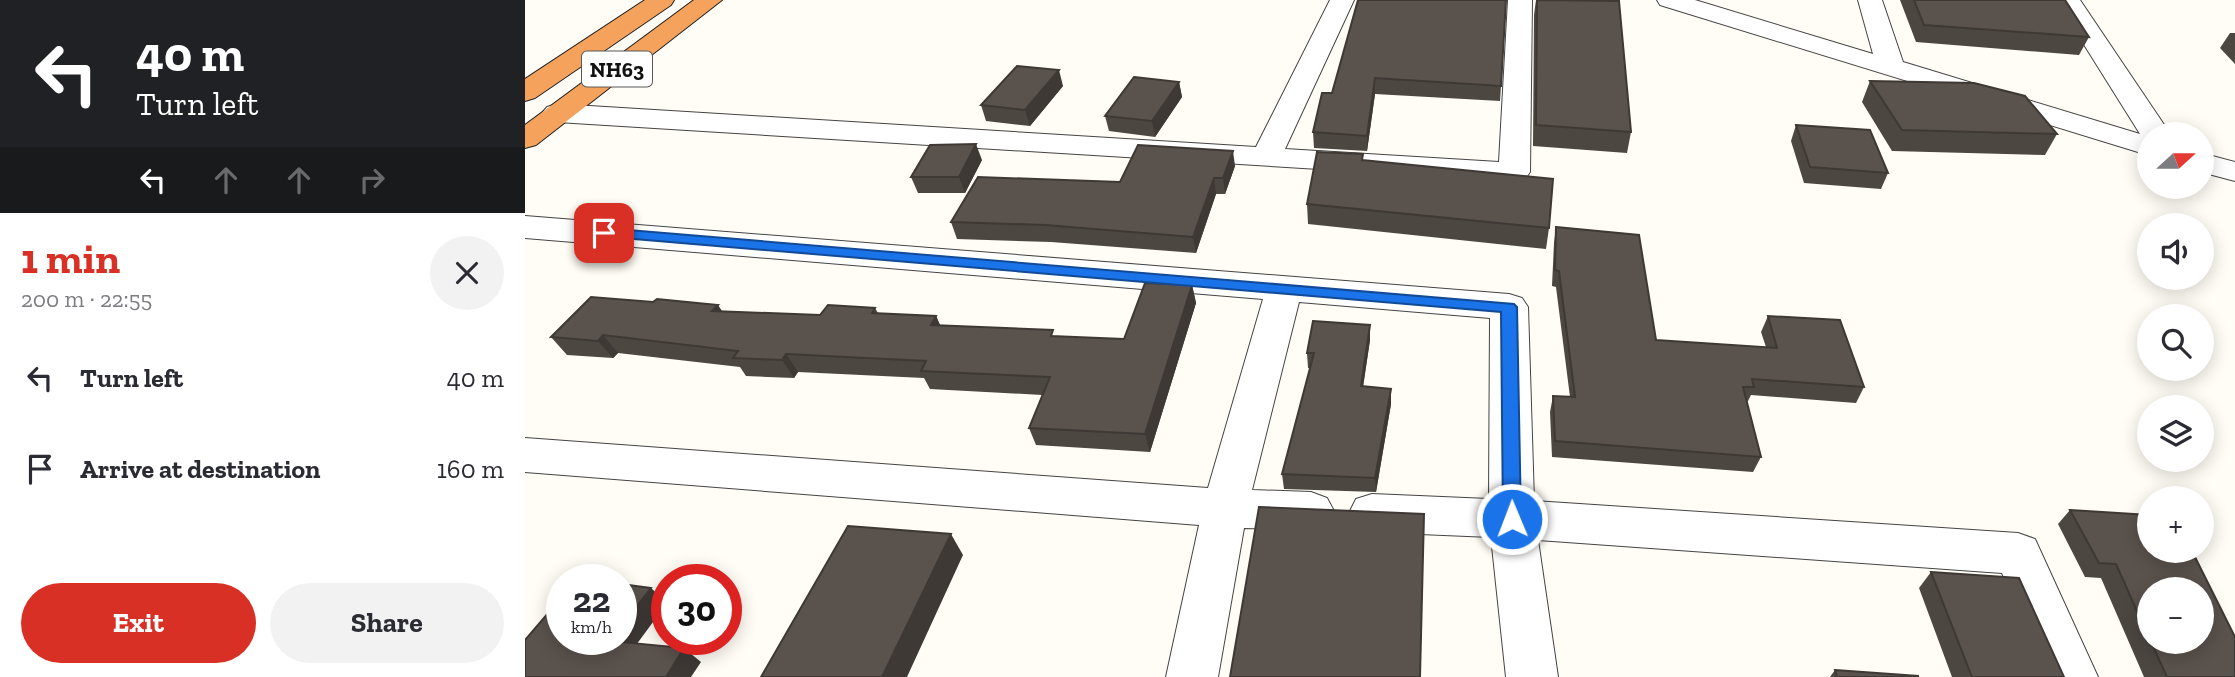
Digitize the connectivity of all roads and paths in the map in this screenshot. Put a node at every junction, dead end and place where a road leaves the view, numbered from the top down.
1 (662, 0) edge
2 (710, 0) edge
3 (1342, 0) edge
4 (1520, 0) edge
5 (1870, 0) edge
6 (2069, 0) edge
7 (1687, 2) edge
8 (1891, 67) junction
9 (525, 92) edge
10 (557, 113) junction
11 (2148, 122) edge
12 (525, 139) edge
13 (2137, 142) edge
14 (1266, 157) junction
15 (2214, 166) edge
16 (2235, 172) edge
17 (525, 227) edge
18 (1284, 289) junction
19 (525, 455) edge
20 (1225, 508) junction
21 (1512, 519) junction
22 (1192, 677) edge
23 (1532, 677) edge
24 (2072, 677) edge

1 - 9 highway, NH63
2 - 10 highway, NH63
3 - 14 street
4 - 14 street
5 - 8 street
6 - 11 street
7 - 8 street
8 - 13 street
10 - 12 highway, NH63
10 - 14 street
15 - 16 street
17 - 18 street
18 - 20 street
18 - 21 street
19 - 20 street
20 - 21 street
20 - 22 street
21 - 23 street
21 - 24 street

